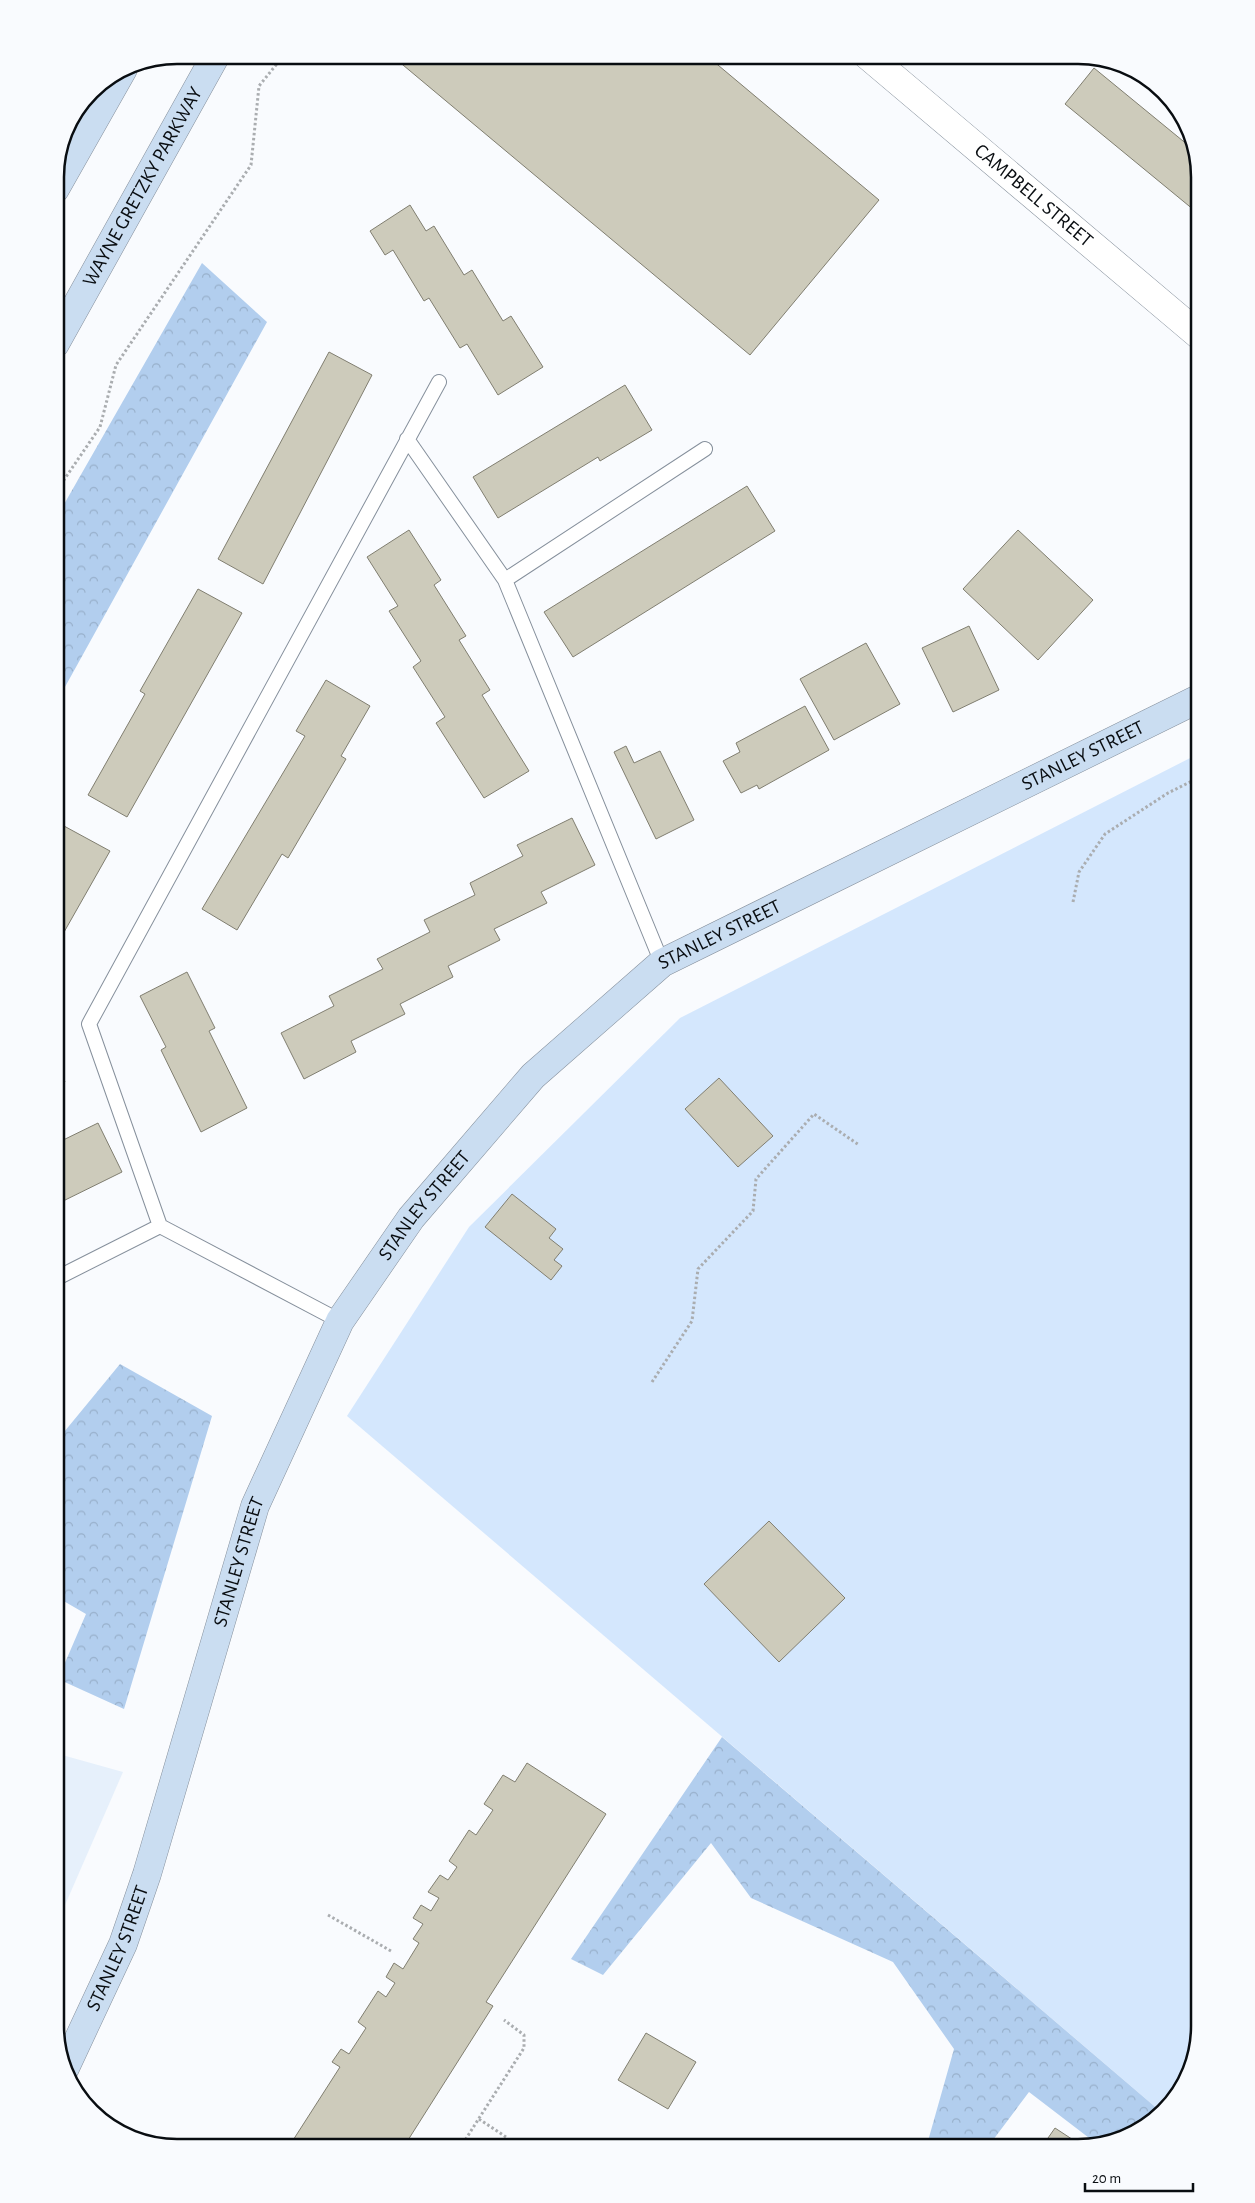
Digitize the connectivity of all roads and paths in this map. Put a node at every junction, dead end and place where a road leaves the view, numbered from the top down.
1 (211, 64) edge
2 (277, 64) edge
3 (878, 64) edge
4 (116, 82) edge
5 (64, 173) edge
6 (64, 328) edge
7 (1191, 328) edge
8 (439, 382) dead end
9 (407, 439) junction
10 (705, 449) dead end
11 (64, 480) edge
12 (504, 580) junction
13 (1191, 702) edge
14 (1191, 781) edge
15 (1073, 902) dead end
16 (662, 962) junction
17 (859, 1145) dead end
18 (160, 1226) junction
19 (64, 1274) edge
20 (340, 1321) junction
21 (652, 1382) dead end
22 (328, 1915) dead end
23 (391, 1951) dead end
24 (504, 2020) dead end
25 (69, 2058) edge
26 (479, 2119) junction
27 (506, 2137) dead end
28 (466, 2139) edge

1 - 6 street, WAYNE GRETZKY PARKWAY
2 - 11 path
3 - 7 street, CAMPBELL STREET
4 - 5 street
8 - 9 lane
9 - 12 lane
9 - 18 lane
10 - 12 lane
12 - 16 lane
13 - 16 street, STANLEY STREET
14 - 15 path
16 - 20 street, STANLEY STREET
17 - 21 path
18 - 19 lane
18 - 20 lane
20 - 25 street, STANLEY STREET
22 - 23 path
24 - 26 path
26 - 27 path
26 - 28 path

